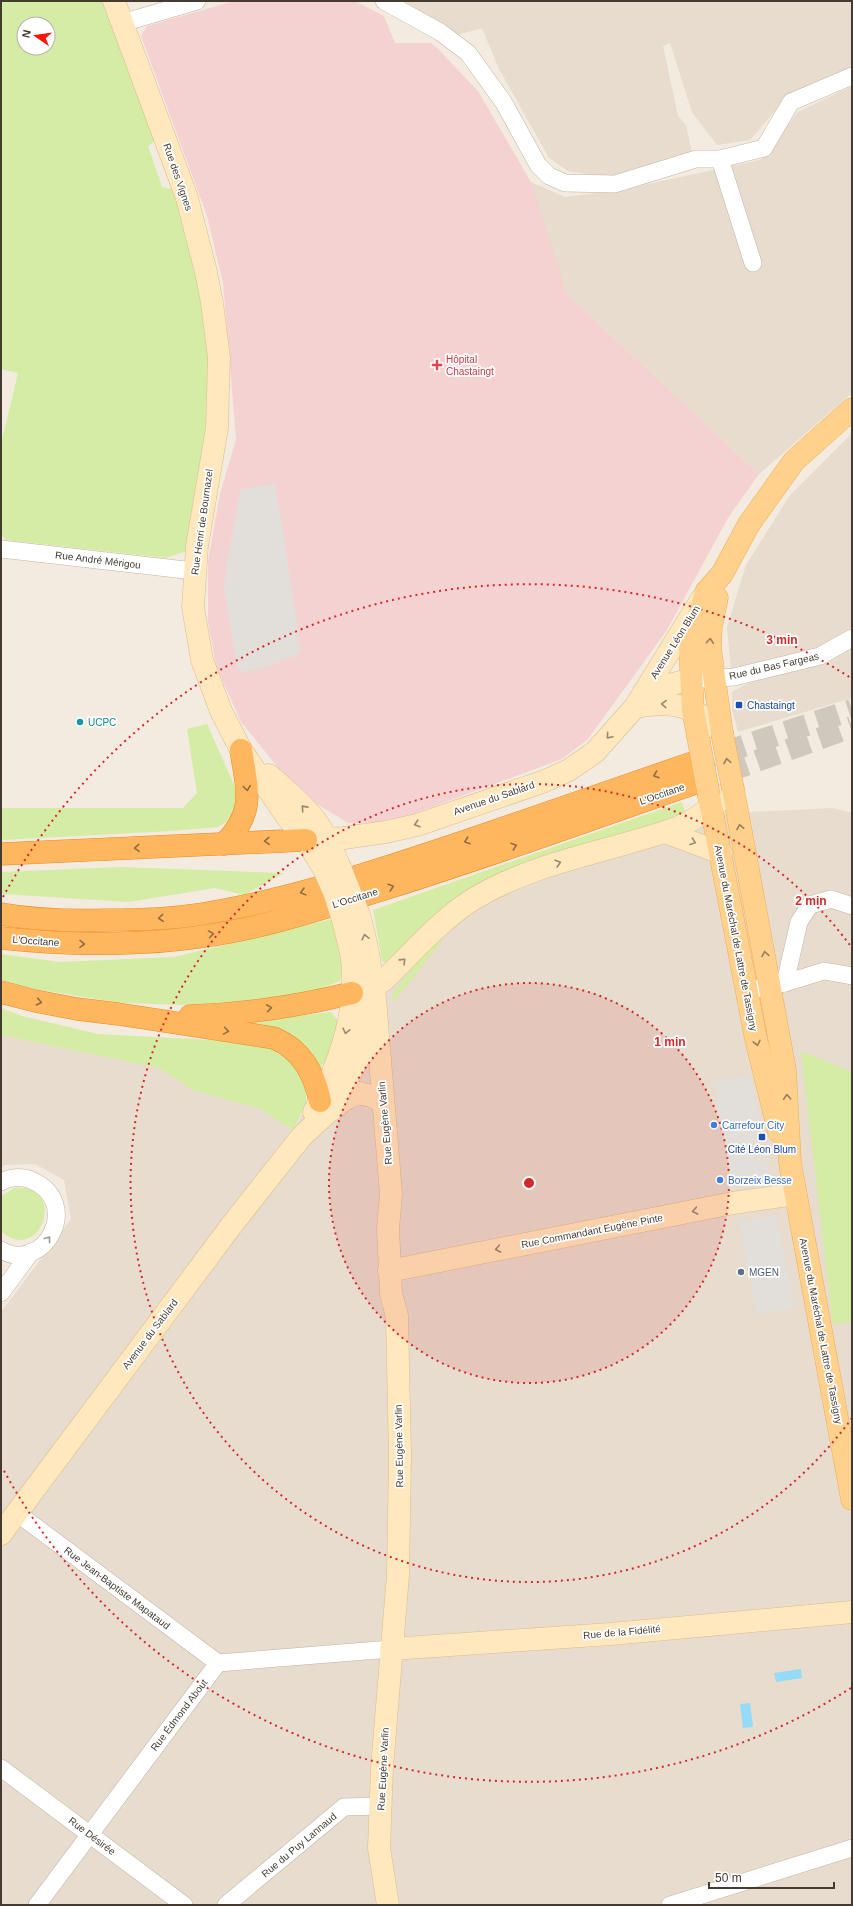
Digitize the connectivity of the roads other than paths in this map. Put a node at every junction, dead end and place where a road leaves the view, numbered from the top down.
1 (114, 1) edge
2 (197, 1) edge
3 (384, 1) edge
4 (122, 23) junction
5 (852, 76) edge
6 (720, 159) junction
7 (753, 263) dead end
8 (219, 358) joint
9 (852, 410) edge
10 (1, 549) edge
11 (194, 571) junction
12 (722, 574) junction
13 (706, 592) junction
14 (852, 638) edge
15 (691, 679) junction
16 (713, 680) junction
17 (639, 700) junction
18 (694, 710) junction
19 (722, 733) junction
20 (241, 750) junction
21 (702, 787) junction
22 (733, 789) junction
23 (666, 832) junction
24 (317, 840) junction
25 (224, 844) junction
26 (721, 853) junction
27 (1, 854) edge
28 (852, 906) edge
29 (1, 914) edge
30 (351, 918) junction
31 (1, 938) edge
32 (852, 976) edge
33 (778, 984) junction
34 (374, 986) junction
35 (746, 991) junction
36 (1, 992) edge
37 (352, 993) junction
38 (118, 1014) junction
39 (382, 1102) junction
40 (323, 1107) junction
41 (790, 1164) junction
42 (1, 1182) edge
43 (795, 1194) junction
44 (1, 1250) edge
45 (31, 1252) junction
46 (389, 1271) junction
47 (1, 1293) edge
48 (852, 1499) edge
49 (17, 1513) junction
50 (1, 1534) edge
51 (852, 1612) edge
52 (391, 1649) junction
53 (218, 1663) junction
54 (1, 1768) edge
55 (380, 1806) junction
56 (90, 1834) junction
57 (852, 1848) edge
58 (711, 1899) edge
59 (37, 1905) edge
60 (184, 1905) edge
61 (226, 1905) edge
62 (388, 1905) edge
63 (670, 1905) edge

1 - 4 street, Rue des Vignes
2 - 4 street
3 - 6 street
4 - 8 street, Rue des Vignes
5 - 6 street
6 - 7 street
8 - 11 street, Rue Henri de Bournazel
9 - 12 main road, Avenue du Maréchal de Lattre de Tassigny
10 - 11 street, Rue André Mérigou
11 - 20 street, Rue Henri de Bournazel
12 - 13 main road, Avenue du Maréchal de Lattre de Tassigny
16 -> 12 main road, Avenue du Maréchal de Lattre de Tassigny
13 - 15 main road, Avenue du Maréchal de Lattre de Tassigny
13 - 17 street, Avenue Léon Blum
14 - 16 street, Rue du Bas Fargeas
15 - 16 street, Rue du Bas Fargeas
15 - 17 street, Avenue Léon Blum
15 - 18 main road, Avenue du Maréchal de Lattre de Tassigny
16 - 19 main road, Avenue du Maréchal de Lattre de Tassigny
18 -> 17 street
17 -> 24 street, Avenue du Sablard
18 - 19 street
18 - 21 main road, Avenue du Maréchal de Lattre de Tassigny, bridge
22 -> 19 main road, Avenue du Maréchal de Lattre de Tassigny, bridge
20 - 24 street, Rue Henri de Bournazel
20 -> 25 highway
21 - 22 street
21 - 23 street
21 - 26 main road, Avenue du Maréchal de Lattre de Tassigny
21 -> 29 highway, L'Occitane
31 -> 21 highway, L'Occitane
33 -> 22 main road, Avenue du Maréchal de Lattre de Tassigny
23 -> 26 street
34 -> 23 street
24 -> 25 highway
24 - 30 street, Avenue du Sablard, bridge
25 -> 27 highway
26 - 35 main road, Avenue du Maréchal de Lattre de Tassigny
28 - 33 street
34 -> 30 street, Avenue du Sablard
30 - 37 street, Avenue du Sablard
32 - 33 street
33 - 35 street
41 -> 33 main road, Avenue du Maréchal de Lattre de Tassigny
34 - 37 street
34 - 39 street, Rue Eugène Varlin
34 - 40 street, Avenue du Sablard
35 -> 41 main road, Avenue du Maréchal de Lattre de Tassigny
36 -> 38 highway
38 -> 37 highway
37 -> 40 street, Avenue du Sablard
38 -> 40 highway
39 - 40 street, Avenue du Sablard
39 - 46 street, Rue Eugène Varlin
40 - 49 street, Avenue du Sablard
41 - 43 main road, Avenue du Maréchal de Lattre de Tassigny
45 -> 42 street
43 -> 46 street, Rue Commandant Eugène Pinte
43 - 48 main road, Avenue du Maréchal de Lattre de Tassigny
44 - 45 street
45 - 47 street
46 - 52 street, Rue Eugène Varlin
49 - 50 street, Avenue du Sablard
49 - 53 street, Rue Jean-Baptiste Mapataud
51 - 52 street, Rue de la Fidélité
52 - 53 street
52 - 55 street, Rue Eugène Varlin
53 - 56 street, Rue Édmond About
54 - 56 street, Rue Désirée
55 - 61 street, Rue du Puy Lannaud
55 - 62 street, Rue Eugène Varlin
56 - 59 street, Rue Édmond About
56 - 60 street, Rue Désirée
57 - 58 street
58 - 63 street

